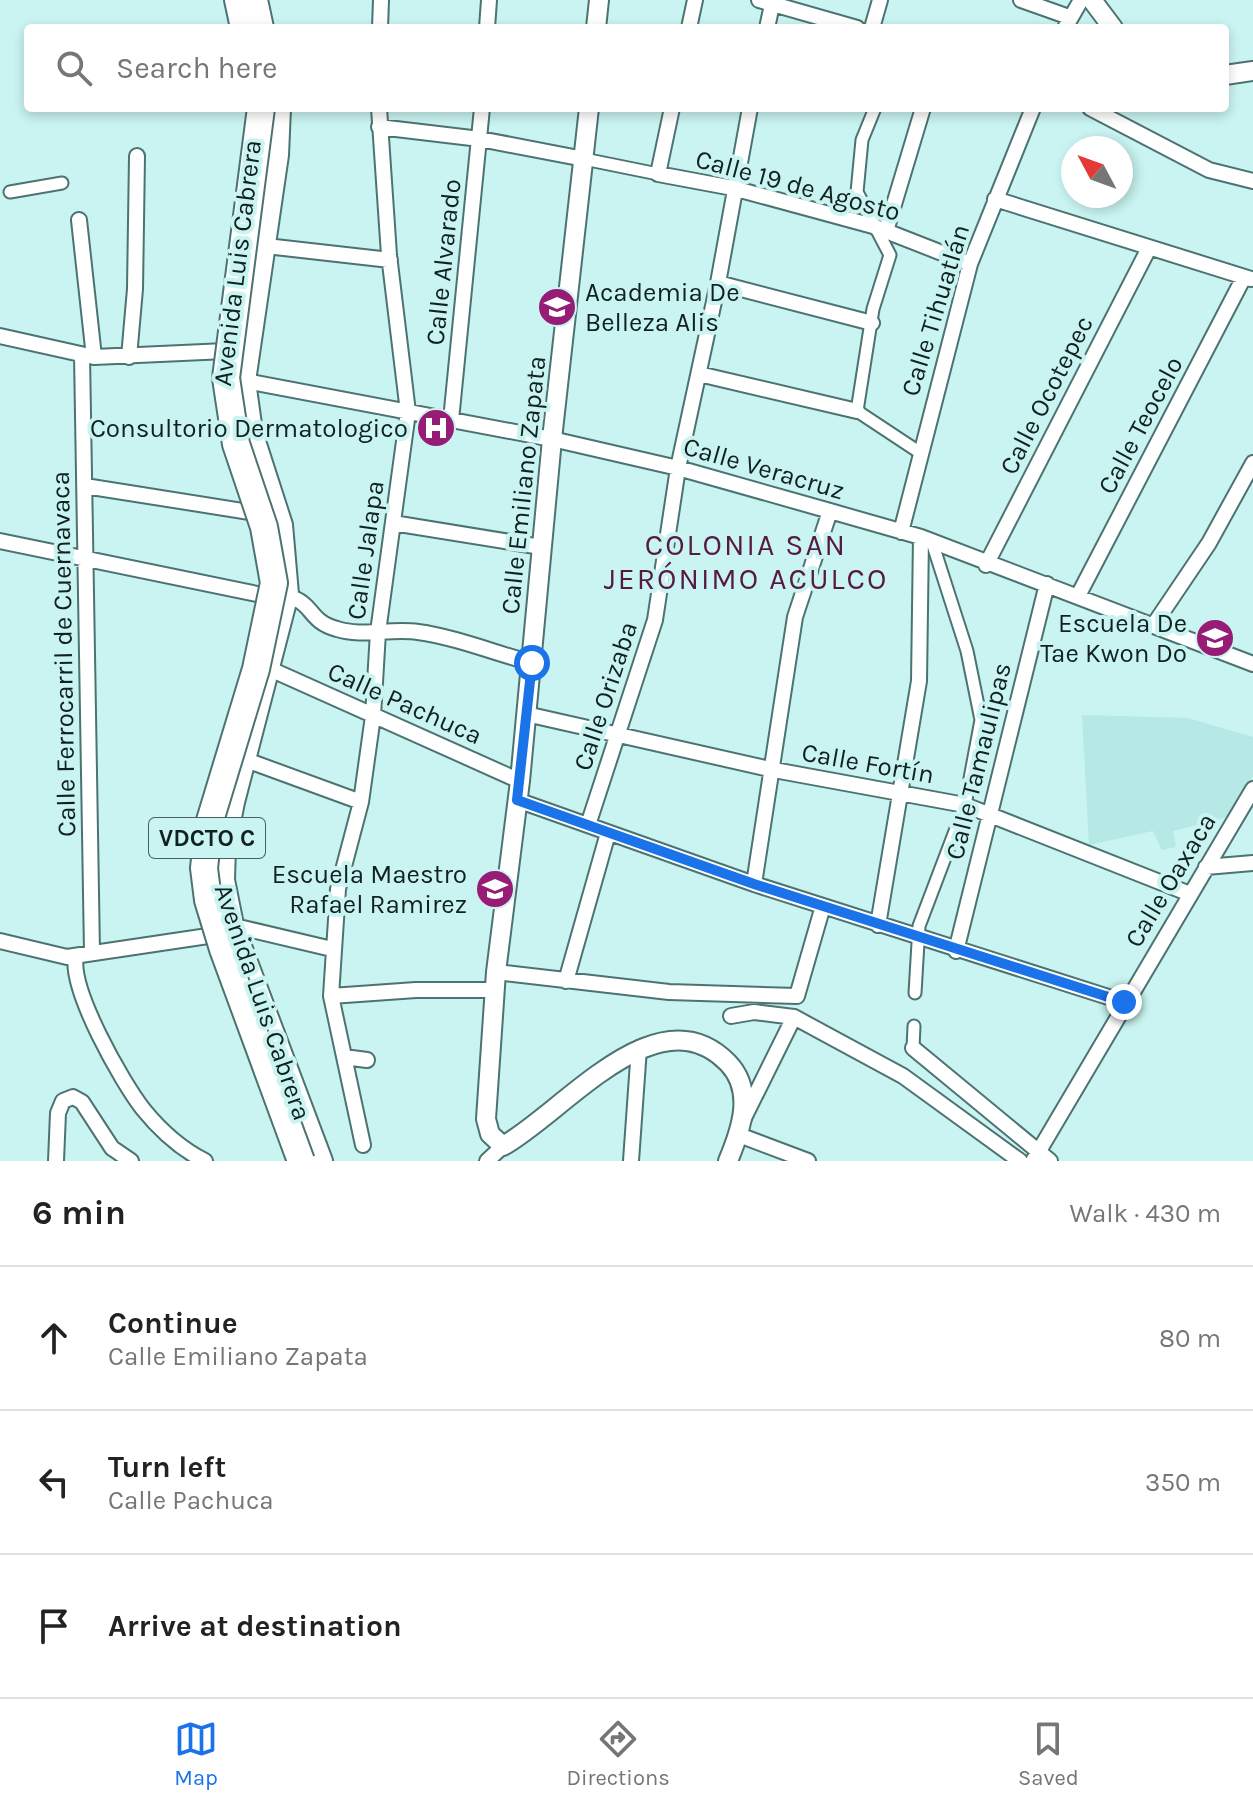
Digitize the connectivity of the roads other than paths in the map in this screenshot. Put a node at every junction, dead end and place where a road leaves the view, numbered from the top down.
1 (237, 0) edge
2 (254, 0) edge
3 (261, 0) edge
4 (381, 0) edge
5 (489, 0) edge
6 (599, 0) edge
7 (695, 0) edge
8 (880, 0) edge
9 (1021, 0) edge
10 (1081, 0) edge
11 (1092, 0) edge
12 (768, 1) edge
13 (1067, 22) edge
14 (242, 24) edge
15 (262, 24) edge
16 (263, 24) edge
17 (380, 24) edge
18 (487, 24) edge
19 (596, 24) edge
20 (690, 24) edge
21 (767, 24) edge
22 (844, 24) edge
23 (873, 24) edge
24 (1110, 24) edge
25 (1253, 71) edge
26 (1229, 74) edge
27 (259, 112) edge
28 (260, 112) edge
29 (276, 112) edge
30 (277, 112) edge
31 (379, 112) edge
32 (482, 112) edge
33 (589, 112) edge
34 (671, 112) edge
35 (749, 112) edge
36 (873, 112) edge
37 (922, 112) edge
38 (1031, 112) edge
39 (1098, 112) edge
40 (379, 127) junction
41 (480, 139) junction
42 (137, 156) dead end
43 (584, 159) junction
44 (658, 174) junction
45 (1253, 181) edge
46 (62, 183) dead end
47 (733, 188) junction
48 (10, 192) dead end
49 (995, 199) junction
50 (79, 220) dead end
51 (880, 228) junction
52 (266, 246) junction
53 (1149, 248) junction
54 (390, 260) junction
55 (970, 264) junction
56 (1248, 278) edge
57 (718, 283) junction
58 (872, 323) junction
59 (0, 336) edge
60 (226, 351) junction
61 (88, 356) junction
62 (129, 357) junction
63 (699, 374) junction
64 (245, 381) junction
65 (857, 411) junction
66 (408, 412) junction
67 (451, 420) junction
68 (552, 439) junction
69 (257, 450) junction
70 (919, 452) junction
71 (237, 458) junction
72 (1253, 463) edge
73 (678, 468) junction
74 (245, 479) junction
75 (85, 486) junction
76 (830, 511) junction
77 (256, 513) junction
78 (393, 523) junction
79 (901, 532) junction
80 (926, 539) junction
81 (0, 541) edge
82 (541, 547) junction
83 (87, 557) junction
84 (986, 565) junction
85 (1047, 584) junction
86 (288, 594) junction
87 (1079, 594) junction
88 (262, 595) junction
89 (1155, 623) junction
90 (378, 632) junction
91 (532, 663) junction
92 (1253, 664) edge
93 (270, 669) junction
94 (526, 714) junction
95 (373, 716) junction
96 (618, 737) junction
97 (246, 760) junction
98 (774, 770) junction
99 (1253, 789) edge
100 (519, 790) junction
101 (902, 793) junction
102 (212, 794) junction
103 (234, 802) junction
104 (361, 802) junction
105 (965, 805) junction
106 (990, 812) junction
107 (588, 825) junction
108 (608, 833) junction
109 (1253, 863) edge
110 (1206, 867) junction
111 (754, 884) junction
112 (1190, 894) junction
113 (823, 906) junction
114 (878, 925) junction
115 (243, 928) dead end
116 (208, 936) junction
117 (918, 937) junction
118 (0, 941) edge
119 (332, 949) junction
120 (956, 951) junction
121 (92, 952) junction
122 (76, 956) junction
123 (495, 981) junction
124 (566, 981) junction
125 (915, 993) dead end
126 (331, 996) junction
127 (797, 996) junction
128 (1124, 1002) junction
129 (731, 1016) dead end
130 (791, 1016) junction
131 (914, 1026) dead end
132 (639, 1048) junction
133 (913, 1048) joint
134 (344, 1057) junction
135 (367, 1060) dead end
136 (741, 1128) junction
137 (363, 1145) dead end
138 (503, 1146) junction
139 (1036, 1155) edge
140 (56, 1161) edge
141 (131, 1161) edge
142 (205, 1161) edge
143 (290, 1161) edge
144 (301, 1161) edge
145 (319, 1161) edge
146 (487, 1161) edge
147 (631, 1161) edge
148 (728, 1161) edge
149 (808, 1161) edge
150 (1020, 1161) edge
151 (1050, 1161) edge

1 - 14 highway
2 - 15 highway
3 - 16 main road
4 - 17 street
5 - 18 street
6 - 19 street
7 - 20 street
8 - 23 street
9 - 13 street
10 - 13 street
11 - 24 street
12 - 21 street
12 - 22 street
25 - 26 street
27 - 144 highway, VDCTO C, bridge
28 - 60 main road, Avenida Luis Cabrera
29 - 145 highway, VDCTO C
30 - 52 main road, Avenida Luis Cabrera
31 - 40 street, Calle Jalapa
32 - 41 street, Calle Alvarado
33 - 43 street, Calle Emiliano Zapata
34 - 44 street
35 - 47 street, Calle Orizaba
36 - 51 street
37 - 51 street
38 - 49 street, Calle Tihuatlán
39 - 45 street
40 - 41 street
40 - 54 street, Calle Jalapa
41 - 43 street
41 - 67 street, Calle Alvarado
42 - 62 street
43 - 44 street
43 - 68 street, Calle Emiliano Zapata
44 - 47 street, Calle 19 de Agosto
46 - 48 street
47 - 51 street, Calle 19 de Agosto
47 - 57 street, Calle Orizaba
49 - 53 street
49 - 55 street, Calle Tihuatlán
50 - 61 street, Calle Ferrocarril de Cuernavaca
51 - 55 street, Calle 19 de Agosto
51 - 58 street
52 - 54 street
52 - 64 main road, Avenida Luis Cabrera
53 - 56 street
53 - 84 street, Calle Ocotepec
54 - 66 street, Calle Jalapa
55 - 70 street, Calle Tihuatlán
56 - 87 street, Calle Teocelo
57 - 58 street
57 - 63 street, Calle Orizaba
58 - 65 street
59 - 61 street
60 - 62 street
60 - 71 main road, Avenida Luis Cabrera
61 - 62 street
61 - 75 street, Calle Ferrocarril de Cuernavaca
63 - 65 street
63 - 73 street, Calle Orizaba
64 - 66 street, Calle Veracruz
64 - 69 main road, Avenida Luis Cabrera
65 - 70 street
66 - 67 street, Calle Veracruz
66 - 78 street, Calle Jalapa
67 - 68 street, Calle Veracruz
68 - 73 street, Calle Veracruz
68 - 82 street, Calle Emiliano Zapata
69 - 71 main road
69 - 86 main road, Avenida Luis Cabrera
70 - 79 street, Calle Tihuatlán
71 - 74 main road, Avenida Luis Cabrera
72 - 89 street
73 - 76 street, Calle Veracruz
73 - 96 street, Calle Orizaba
74 - 77 main road, Avenida Luis Cabrera
74 - 86 main road
75 - 77 street
75 - 83 street, Calle Ferrocarril de Cuernavaca
76 - 79 street, Calle Veracruz
76 - 98 street
77 - 88 main road, Avenida Luis Cabrera
78 - 82 street
78 - 90 street, Calle Jalapa
79 - 80 street, Calle Veracruz
80 - 84 street, Calle Veracruz
80 - 101 street
80 - 105 street
81 - 83 street
82 - 91 street, Calle Emiliano Zapata
83 - 88 street
83 - 121 street, Calle Ferrocarril de Cuernavaca
84 - 85 street, Calle Veracruz
85 - 87 street, Calle Veracruz
85 - 106 street, Calle Tamaulipas
86 - 88 street
86 - 90 street
86 - 93 main road, Avenida Luis Cabrera
87 - 89 street, Calle Veracruz
88 - 102 main road, Avenida Luis Cabrera
89 - 92 street, Calle Veracruz
90 - 91 street
90 - 95 street, Calle Jalapa
91 - 94 street, Calle Emiliano Zapata
93 - 95 street, Calle Pachuca
93 - 97 main road, Avenida Luis Cabrera
94 - 96 street, Calle Fortín
94 - 100 street, Calle Emiliano Zapata
95 - 100 street, Calle Pachuca
95 - 104 street, Calle Jalapa
96 - 98 street, Calle Fortín
96 - 107 street, Calle Orizaba
97 - 103 main road, Avenida Luis Cabrera
97 - 104 street
98 - 101 street, Calle Fortín
98 - 111 street
99 - 110 street, Calle Oaxaca
100 - 107 street, Calle Pachuca
100 - 123 street, Calle Emiliano Zapata
101 - 105 street, Calle Fortín
101 - 114 street
102 - 103 main road
102 - 116 main road, Avenida Luis Cabrera
103 - 145 main road, Avenida Luis Cabrera
104 - 119 street, Calle Jalapa
105 - 106 street, Calle Fortín
105 - 117 street
106 - 112 street, Calle Fortín
106 - 120 street, Calle Tamaulipas
107 - 108 street, Calle Pachuca
108 - 111 street, Calle Pachuca
108 - 124 street
109 - 110 street
110 - 112 street, Calle Oaxaca
111 - 113 street, Calle Pachuca
112 - 128 street, Calle Oaxaca
113 - 114 street, Calle Pachuca
113 - 127 street
114 - 117 street, Calle Pachuca
115 - 119 street
116 - 121 street
116 - 143 main road, Avenida Luis Cabrera
117 - 120 street, Calle Pachuca
117 - 125 street
118 - 122 street
119 - 126 street, Calle Jalapa
120 - 128 street, Calle Pachuca
121 - 122 street
122 - 142 street
123 - 124 street
123 - 126 street
123 - 138 street, Calle Emiliano Zapata
124 - 127 street
126 - 134 street, Calle Jalapa
127 - 130 street
128 - 139 street, Calle Oaxaca
129 - 130 street
130 - 136 street
130 - 150 street
131 - 133 street
132 - 136 street
132 - 138 street
132 - 147 street
133 - 139 street
134 - 135 street
134 - 137 street, Calle Jalapa
136 - 148 street
136 - 149 street
138 - 146 street
139 - 151 street
140 - 141 street

